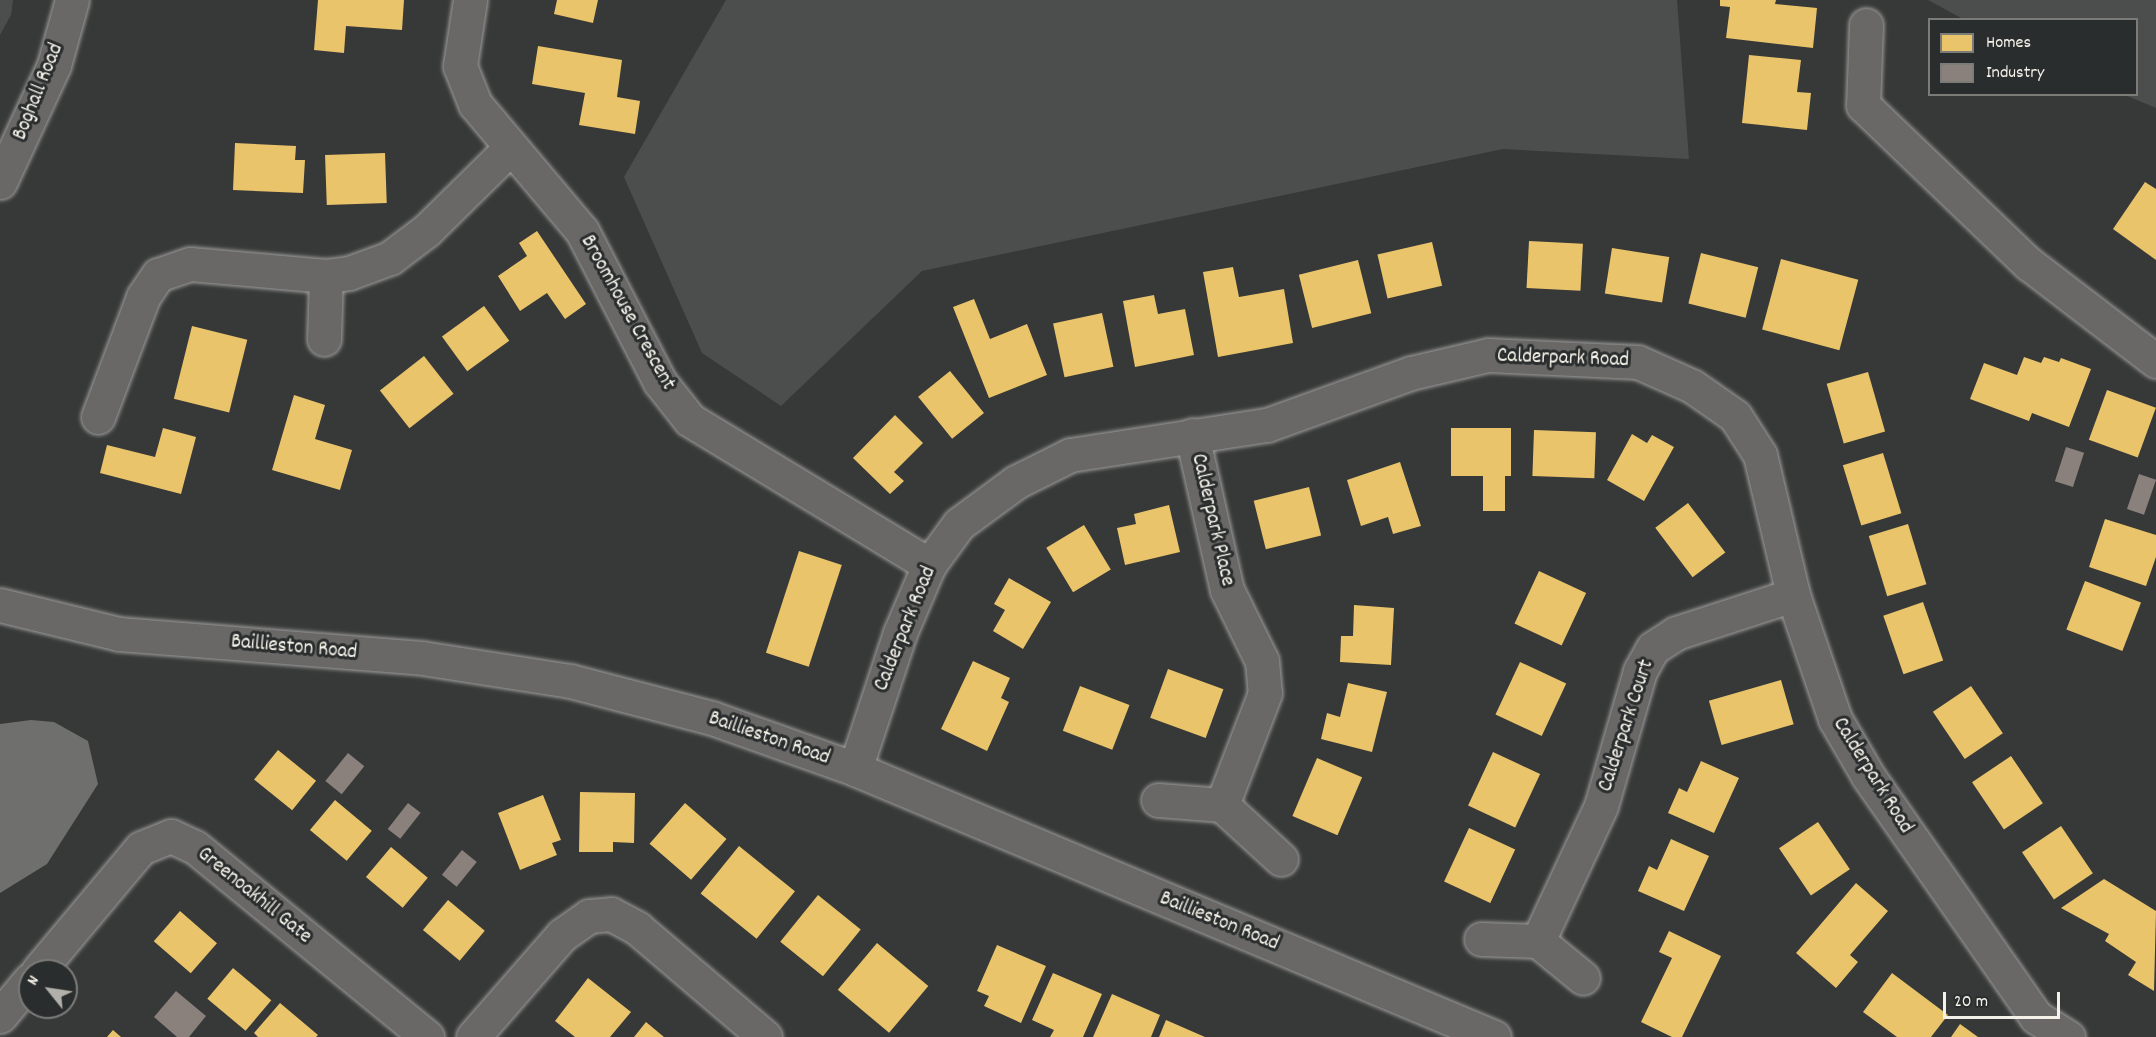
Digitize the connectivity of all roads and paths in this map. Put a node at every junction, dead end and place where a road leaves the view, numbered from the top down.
1 (72, 0) edge
2 (470, 0) edge
3 (1866, 25) dead end
4 (509, 149) junction
5 (0, 182) edge
6 (326, 276) junction
7 (324, 339) dead end
8 (2156, 361) edge
9 (98, 417) dead end
10 (1192, 435) junction
11 (929, 565) junction
12 (1793, 595) junction
13 (0, 606) edge
14 (855, 769) junction
15 (1158, 800) dead end
16 (1222, 806) junction
17 (1281, 859) dead end
18 (1481, 939) dead end
19 (1538, 941) junction
20 (48, 959) edge
21 (1583, 978) dead end
22 (18, 994) edge
23 (0, 1016) edge
24 (427, 1037) edge
25 (473, 1037) edge
26 (765, 1037) edge
27 (1494, 1037) edge
28 (2068, 1037) edge

1 - 5 street, Boghall Road
2 - 4 street, Broomhouse Crescent
3 - 8 street
4 - 6 street
4 - 11 street, Broomhouse Crescent
6 - 7 street
6 - 9 street
10 - 11 street, Calderpark Road
10 - 12 street, Calderpark Road
10 - 16 street, Calderpark Place
11 - 14 street, Calderpark Road
12 - 19 street, Calderpark Court
12 - 28 street, Calderpark Road
13 - 14 street, Baillieston Road
14 - 27 street, Baillieston Road
15 - 16 street
16 - 17 street
18 - 19 street
19 - 21 street
20 - 24 street, Greenoakhill Gate
22 - 23 street
25 - 26 street

